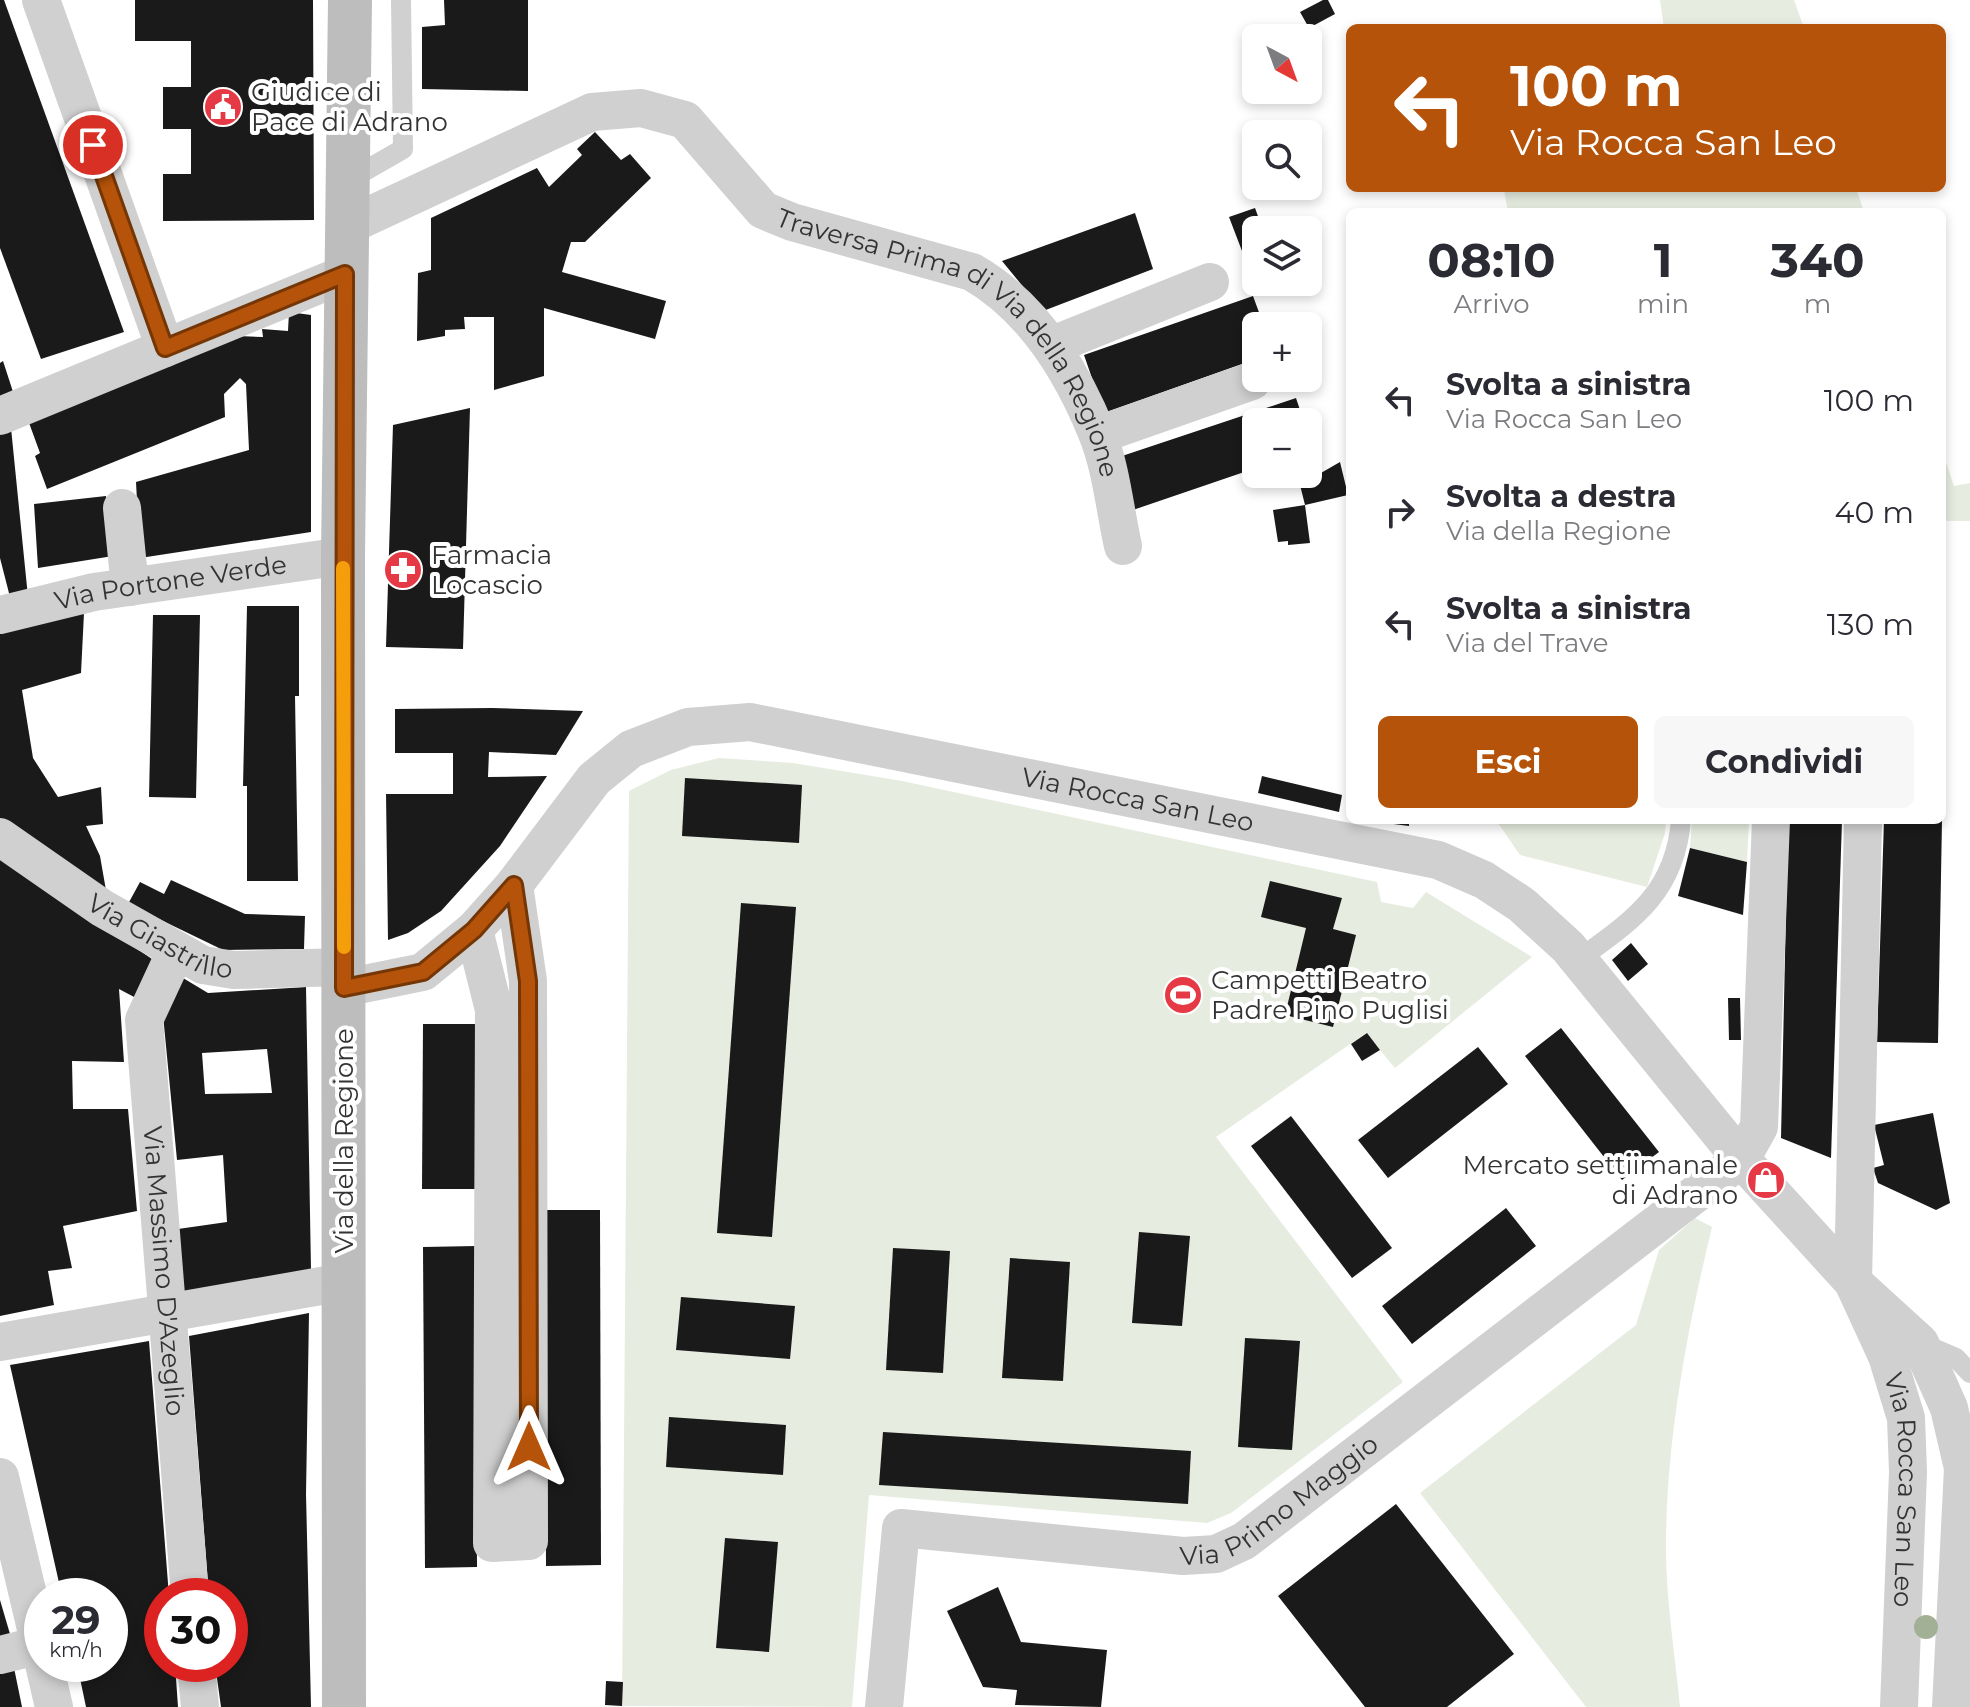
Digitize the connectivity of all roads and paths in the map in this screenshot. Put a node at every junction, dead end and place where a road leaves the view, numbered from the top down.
1 (41, 0) edge
2 (350, 0) edge
3 (401, 0) edge
4 (345, 182) junction
5 (345, 227) junction
6 (345, 274) junction
7 (1210, 282) dead end
8 (1053, 345) junction
9 (165, 348) junction
10 (1242, 385) edge
11 (0, 416) edge
12 (1098, 435) junction
13 (122, 508) dead end
14 (1123, 546) dead end
15 (343, 556) junction
16 (130, 587) junction
17 (1, 609) edge
18 (1680, 824) edge
19 (1771, 824) edge
20 (1863, 824) edge
21 (0, 837) edge
22 (514, 885) junction
23 (474, 930) junction
24 (176, 951) junction
25 (1578, 960) junction
26 (344, 978) junction
27 (1741, 1159) junction
28 (344, 1282) junction
29 (1853, 1282) junction
30 (166, 1313) junction
31 (0, 1342) edge
32 (1904, 1349) junction
33 (1970, 1373) edge
34 (0, 1477) edge
35 (11, 1564) edge
36 (188, 1578) edge
37 (24, 1602) edge
38 (24, 1654) edge
39 (0, 1655) edge
40 (48, 1682) edge
41 (198, 1682) edge
42 (54, 1707) edge
43 (200, 1707) edge
44 (344, 1707) edge
45 (884, 1707) edge
46 (1899, 1707) edge
47 (1951, 1707) edge

1 - 9 street
2 - 4 main road, Via della Regione
3 - 4 lane
4 - 5 main road, Via della Regione
5 - 6 main road, Via della Regione
5 - 8 street, Traversa Prima di Via della Regione
6 - 9 street
6 - 15 main road, Via della Regione
7 - 8 street
8 - 12 street, Traversa Prima di Via della Regione
9 - 11 street
10 - 12 street
12 - 14 street, Traversa Prima di Via della Regione
13 - 16 street
15 - 16 street, Via Portone Verde
15 - 26 main road, Via della Regione
16 - 17 street, Via Portone Verde
18 - 25 lane
19 - 27 street
20 - 29 street
21 - 24 street, Via Giastrillo
22 - 23 street, Via Rocca San Leo
22 - 23 street
22 - 25 street, Via Rocca San Leo
23 - 26 street, Via Rocca San Leo
24 - 26 street, Via Giastrillo
24 - 30 street, Via Massimo D'Azeglio
25 - 27 street, Via Rocca San Leo
26 - 28 main road, Via della Regione
27 - 29 street, Via Rocca San Leo
27 - 45 street, Via Primo Maggio
28 - 30 street
28 - 44 main road, Via della Regione
29 - 32 street, Via Rocca San Leo
30 - 31 street
30 - 36 street, Via Massimo D'Azeglio
32 - 33 lane
32 - 46 street, Via Rocca San Leo
32 - 47 street, Via Rocca San Leo
34 - 35 street
35 - 37 street
38 - 39 street
40 - 42 street
41 - 43 street

